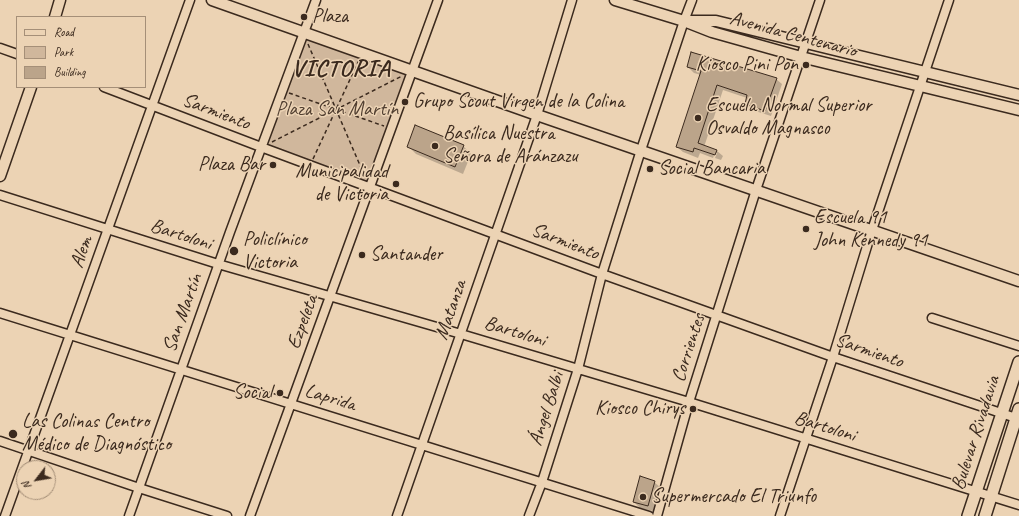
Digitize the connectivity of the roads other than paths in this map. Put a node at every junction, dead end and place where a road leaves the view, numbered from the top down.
1 (60, 0) edge
2 (190, 0) edge
3 (212, 0) edge
4 (316, 0) edge
5 (438, 0) edge
6 (572, 0) edge
7 (615, 0) edge
8 (692, 0) edge
9 (820, 0) edge
10 (949, 0) edge
11 (55, 16) edge
12 (684, 21) junction
13 (304, 33) junction
14 (806, 43) junction
15 (0, 48) edge
16 (16, 54) edge
17 (801, 57) junction
18 (412, 71) junction
19 (925, 73) junction
20 (919, 86) junction
21 (31, 88) edge
22 (107, 88) edge
23 (1019, 95) edge
24 (152, 105) junction
25 (1019, 110) edge
26 (537, 115) junction
27 (261, 147) junction
28 (641, 150) junction
29 (0, 176) edge
30 (370, 188) junction
31 (756, 190) junction
32 (0, 195) edge
33 (108, 229) junction
34 (872, 230) junction
35 (496, 234) junction
36 (218, 264) junction
37 (602, 274) junction
38 (1019, 281) edge
39 (330, 296) junction
40 (0, 313) edge
41 (717, 315) junction
42 (932, 318) dead end
43 (461, 334) junction
44 (70, 335) junction
45 (1019, 346) edge
46 (833, 357) junction
47 (1019, 362) edge
48 (578, 369) junction
49 (181, 370) junction
50 (689, 402) junction
51 (291, 404) junction
52 (1002, 414) junction
53 (1018, 414) edge
54 (806, 439) junction
55 (0, 441) edge
56 (422, 445) junction
57 (29, 450) junction
58 (542, 482) junction
59 (139, 488) junction
60 (976, 491) junction
61 (991, 496) junction
62 (1019, 506) edge
63 (5, 516) edge
64 (129, 516) edge
65 (227, 516) edge
66 (250, 516) edge
67 (397, 516) edge
68 (530, 516) edge
69 (649, 516) edge
70 (657, 516) edge
71 (780, 516) edge
72 (968, 516) edge
73 (985, 516) edge

1 - 11 street
2 - 24 street, Alem
3 - 13 street
4 - 13 street, San Martín
5 - 18 street, Ezpeleta
6 - 26 street, Matanza
7 - 12 street
8 - 12 street, Ángel Balbi
9 - 14 street, Corrientes
10 - 19 street
12 - 14 street, Avenida Centenario
12 - 17 street, Avenida Centenario
12 - 28 street, Ángel Balbi
13 - 18 street
13 - 27 street, San Martín
14 - 17 street, Corrientes
14 - 19 street, Avenida Centenario
15 - 16 street
17 - 20 street, Avenida Centenario
17 - 31 street, Corrientes
18 - 26 street
18 - 30 street, Ezpeleta
19 - 20 street
19 - 23 street, Avenida Centenario
20 - 25 street, Avenida Centenario
20 - 34 street
21 - 29 street
22 - 24 street, Sarmiento
24 - 27 street, Sarmiento
24 - 33 street, Alem
26 - 28 street
26 - 35 street, Matanza
27 - 30 street, Sarmiento
27 - 36 street, San Martín
28 - 31 street
28 - 37 street, Ángel Balbi
30 - 35 street, Sarmiento
30 - 39 street, Ezpeleta
31 - 34 street
31 - 41 street, Corrientes
32 - 33 street, Bartoloni
33 - 36 street, Bartoloni
33 - 44 street, Alem
34 - 38 street
34 - 46 street
35 - 37 street, Sarmiento
35 - 43 street, Matanza
36 - 39 street, Bartoloni
36 - 49 street, San Martín
37 - 41 street, Sarmiento
37 - 48 street, Ángel Balbi
39 - 43 street, Bartoloni
39 - 51 street, Ezpeleta
40 - 44 street, Laprida
41 - 46 street, Sarmiento
41 - 50 street, Corrientes
42 - 45 street
43 - 48 street, Bartoloni
43 - 56 street, Matanza
44 - 49 street, Laprida
44 - 57 street, Alem
46 - 52 street, Sarmiento
46 - 54 street
47 - 52 main road, Bulevar Rivadavia
48 - 50 street, Bartoloni
48 - 58 street, Ángel Balbi
49 - 51 street, Laprida
49 - 59 street, San Martín
50 - 54 street, Bartoloni
50 - 70 street, Corrientes
51 - 56 street, Laprida
51 - 66 street, Ezpeleta
52 - 53 street, Sarmiento
52 - 60 main road, Bulevar Rivadavia
53 - 61 main road, Bulevar Rivadavia
54 - 60 street, Bartoloni
54 - 71 street
55 - 57 street
56 - 58 street, Laprida
56 - 67 street, Matanza
57 - 59 street
57 - 63 street, Alem
58 - 68 street, Ángel Balbi
58 - 69 street, Laprida
59 - 64 street, San Martín
59 - 65 street
60 - 61 street, Bartoloni
60 - 72 main road, Bulevar Rivadavia
61 - 62 street, Bartoloni
61 - 73 main road, Bulevar Rivadavia

